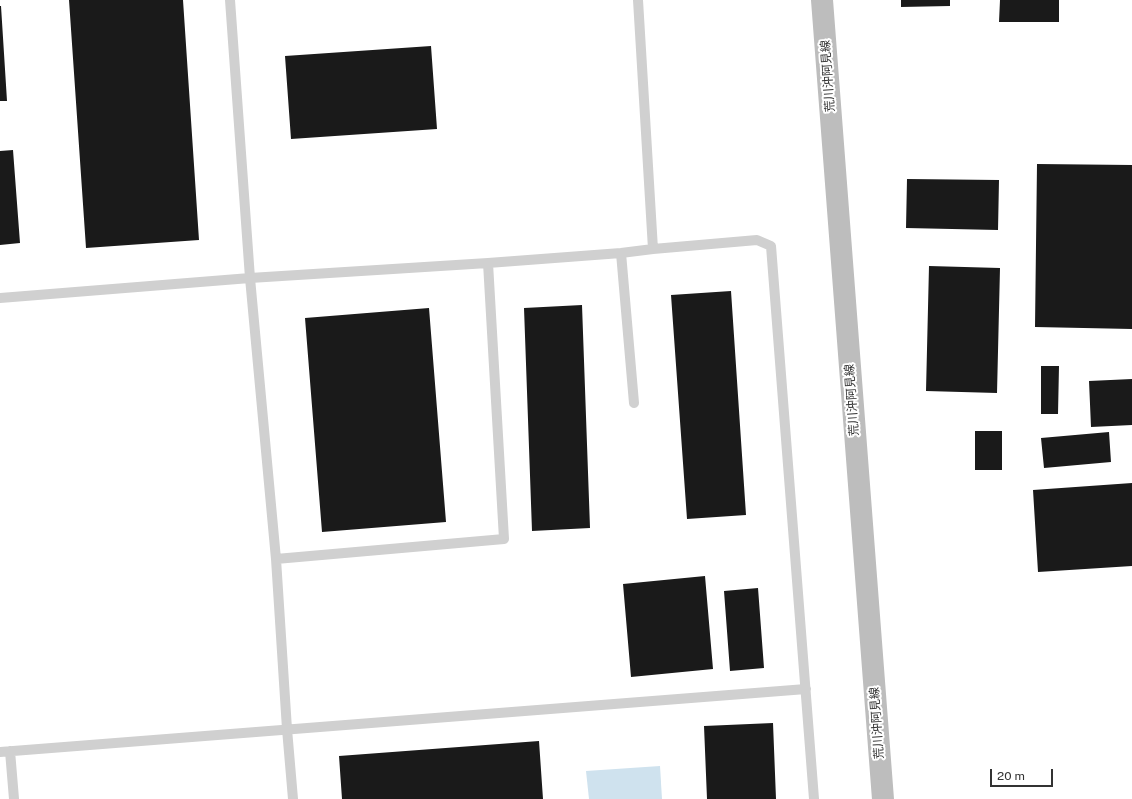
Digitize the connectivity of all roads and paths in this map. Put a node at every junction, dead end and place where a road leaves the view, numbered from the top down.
1 (230, 0) edge
2 (638, 0) edge
3 (822, 0) edge
4 (653, 249) junction
5 (621, 253) junction
6 (488, 263) junction
7 (250, 278) junction
8 (0, 298) edge
9 (634, 403) dead end
10 (276, 559) junction
11 (806, 689) junction
12 (287, 729) junction
13 (5, 752) edge
14 (14, 799) edge
15 (293, 799) edge
16 (814, 799) edge
17 (883, 799) edge

1 - 7 lane
2 - 4 lane
3 - 17 main road, 荒川沖阿見線
4 - 5 lane
4 - 11 lane
5 - 6 lane
5 - 9 lane
6 - 7 lane
6 - 10 lane
7 - 8 lane
7 - 10 lane
10 - 12 lane
11 - 12 lane
11 - 16 lane
12 - 13 lane
12 - 15 lane
13 - 14 lane

